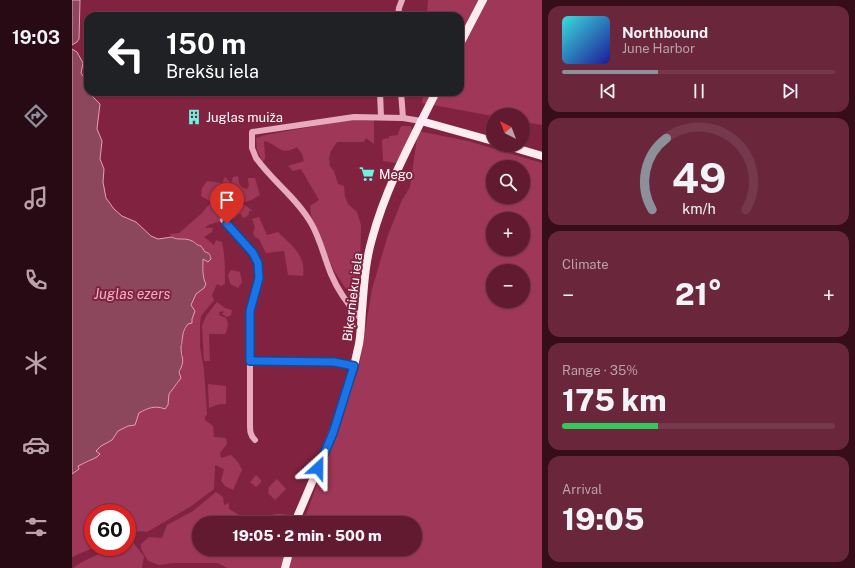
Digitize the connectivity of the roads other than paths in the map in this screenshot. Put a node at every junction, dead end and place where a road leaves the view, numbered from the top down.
1 (402, 0) edge
2 (483, 0) edge
3 (398, 12) edge
4 (464, 36) edge
5 (380, 96) edge
6 (401, 96) edge
7 (434, 96) edge
8 (381, 117) junction
9 (404, 118) junction
10 (421, 121) junction
11 (486, 139) edge
12 (529, 152) edge
13 (542, 156) edge
14 (224, 220) dead end
15 (361, 319) junction
16 (250, 361) junction
17 (354, 366) junction
18 (255, 440) dead end
19 (298, 516) edge
20 (288, 556) edge
21 (285, 568) edge

1 - 3 street
2 - 4 main road
5 - 8 street
6 - 9 street
7 - 10 main road, Biķernieku iela
8 - 9 street
8 - 15 street
9 - 10 street
10 - 11 main road
10 - 15 main road, Biķernieku iela
12 - 13 main road
14 - 16 street
15 - 17 main road, Biķernieku iela
16 - 17 street
16 - 18 street
17 - 19 main road, Biķernieku iela
20 - 21 main road

